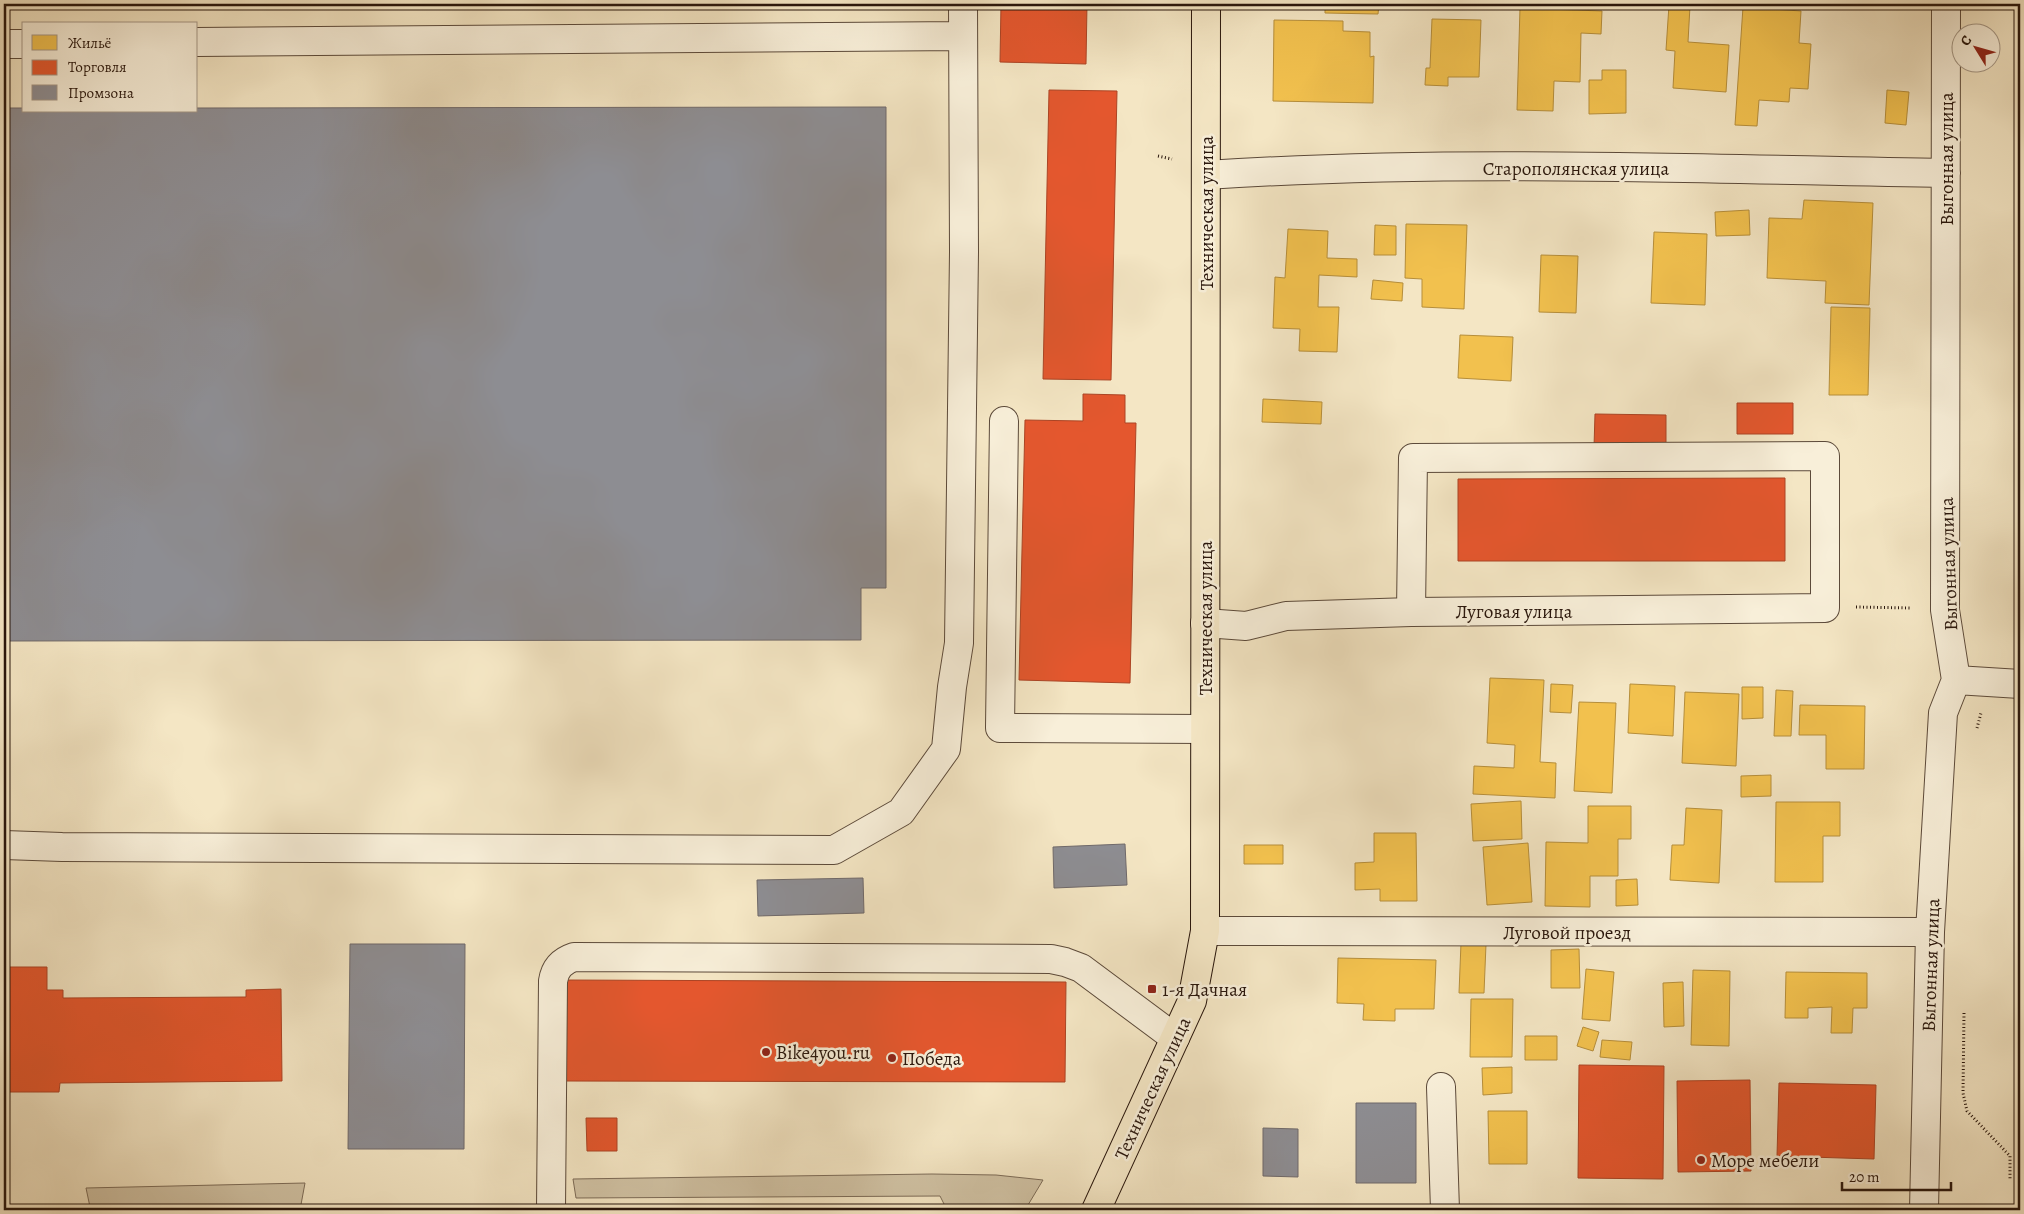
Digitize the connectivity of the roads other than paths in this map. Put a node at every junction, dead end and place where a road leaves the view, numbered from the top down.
1 (963, 4) edge
2 (1206, 4) edge
3 (1946, 4) edge
4 (963, 36) junction
5 (198, 42) edge
6 (4, 44) edge
7 (22, 44) edge
8 (1946, 174) junction
9 (1206, 176) junction
10 (1004, 421) dead end
11 (1411, 612) junction
12 (1205, 624) junction
13 (1956, 680) junction
14 (2020, 684) edge
15 (1205, 729) junction
16 (4, 845) edge
17 (1204, 931) junction
18 (1930, 932) junction
19 (1175, 1038) junction
20 (1441, 1087) dead end
21 (551, 1210) edge
22 (1096, 1210) edge
23 (1445, 1210) edge
24 (1924, 1210) edge

1 - 4 street
2 - 9 main road, Техническая улица
3 - 8 street, Выгонная улица
4 - 5 street
4 - 16 street
6 - 7 street
8 - 9 street, Старополянская улица
8 - 13 street, Выгонная улица
9 - 12 main road, Техническая улица
10 - 15 street
11 - 11 street, Луговая улица
11 - 12 street, Луговая улица
12 - 15 main road, Техническая улица
13 - 14 street
13 - 18 street, Выгонная улица
15 - 17 main road, Техническая улица
17 - 18 street, Луговой проезд
17 - 19 main road, Техническая улица
18 - 24 street, Выгонная улица
19 - 21 street
19 - 22 main road, Техническая улица
20 - 23 street

